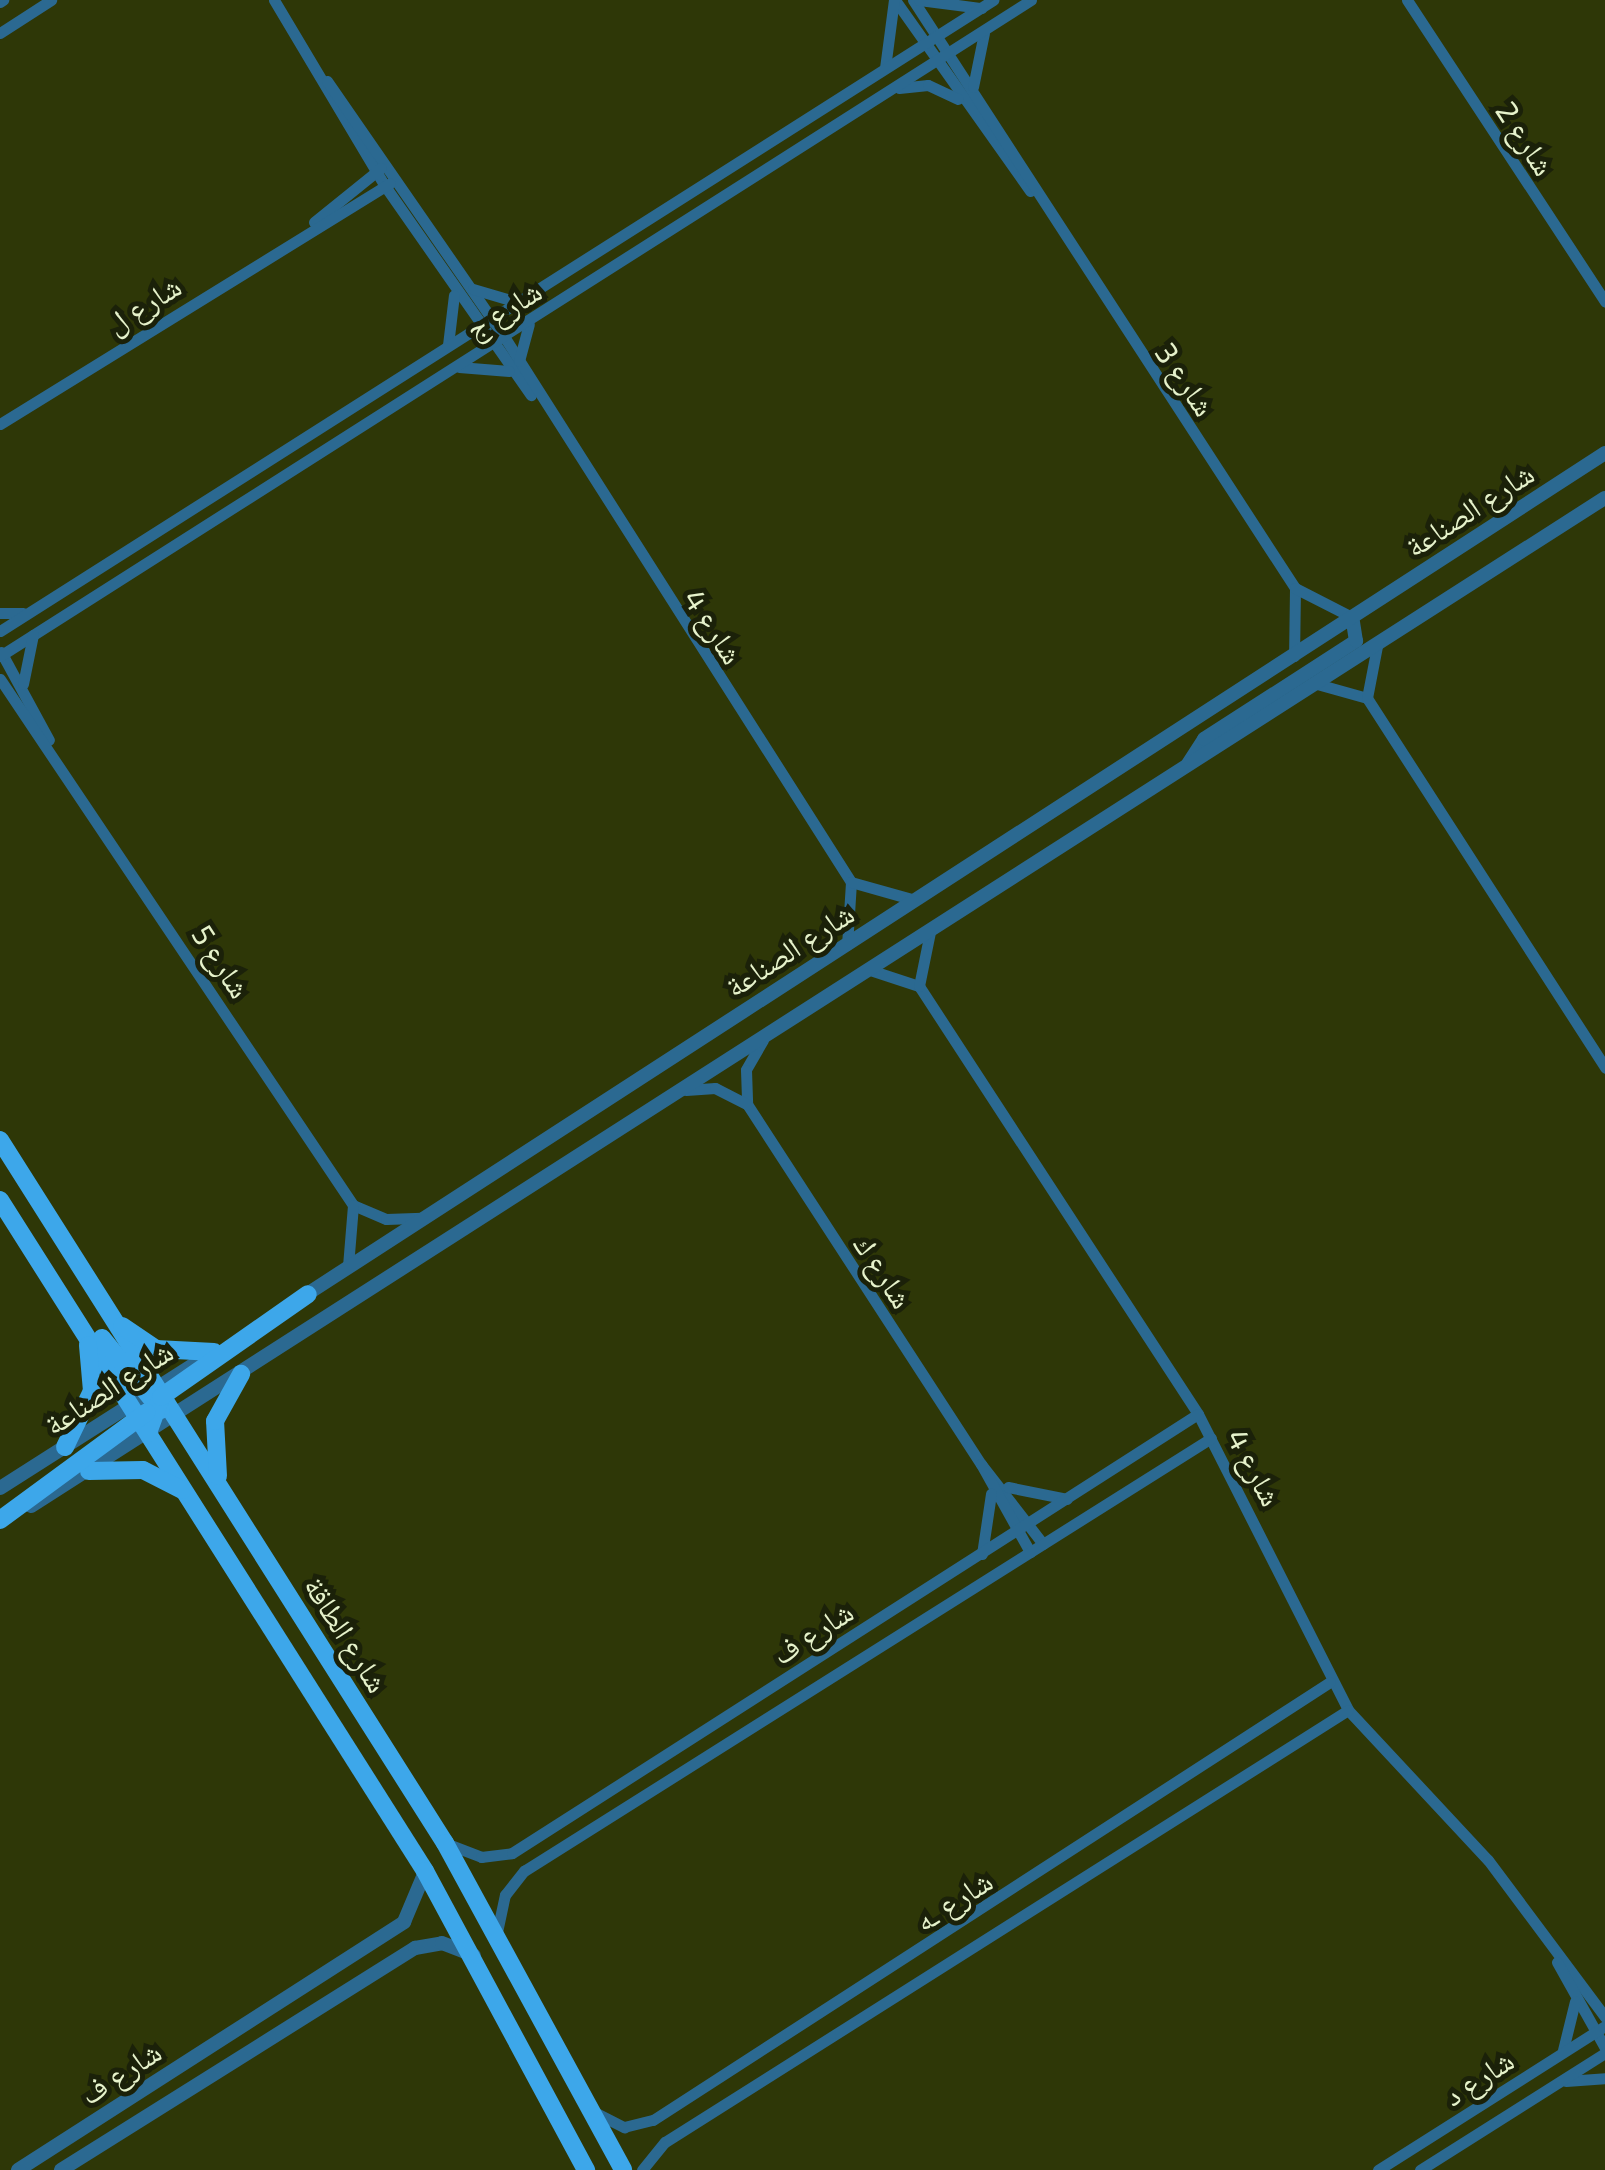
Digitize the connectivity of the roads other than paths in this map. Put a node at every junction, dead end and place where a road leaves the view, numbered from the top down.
1 (50, 0) edge
2 (274, 0) edge
3 (895, 0) edge
4 (916, 0) edge
5 (993, 0) edge
6 (1031, 0) edge
7 (1408, 0) edge
8 (981, 8) junction
9 (988, 28) junction
10 (0, 33) edge
11 (936, 36) junction
12 (924, 44) junction
13 (948, 53) junction
14 (936, 61) junction
15 (885, 68) junction
16 (327, 81) junction
17 (890, 90) junction
18 (973, 91) junction
19 (962, 102) junction
20 (388, 164) junction
21 (376, 172) junction
22 (398, 179) junction
23 (385, 186) junction
24 (1037, 197) junction
25 (311, 225) junction
26 (469, 286) junction
27 (454, 291) junction
28 (521, 302) junction
29 (1605, 302) edge
30 (492, 319) junction
31 (529, 324) junction
32 (478, 328) junction
33 (505, 338) junction
34 (491, 346) junction
35 (448, 347) junction
36 (519, 361) junction
37 (455, 367) junction
38 (509, 372) junction
39 (535, 398) junction
40 (0, 424) edge
41 (1605, 453) edge
42 (260, 468) junction
43 (272, 487) junction
44 (1605, 498) edge
45 (132, 547) junction
46 (143, 567) junction
47 (1295, 588) junction
48 (27, 613) junction
49 (0, 614) edge
50 (1352, 617) junction
51 (0, 631) edge
52 (34, 636) junction
53 (1377, 646) junction
54 (1, 654) edge
55 (1293, 658) junction
56 (0, 678) edge
57 (23, 684) junction
58 (1318, 684) junction
59 (5, 691) edge
60 (1368, 698) junction
61 (51, 744) junction
62 (1185, 769) junction
63 (851, 882) junction
64 (916, 900) junction
65 (930, 932) junction
66 (848, 945) junction
67 (870, 970) junction
68 (919, 986) junction
69 (763, 1040) junction
70 (1605, 1068) edge
71 (680, 1091) junction
72 (747, 1104) junction
73 (0, 1140) edge
74 (0, 1200) edge
75 (354, 1205) junction
76 (422, 1218) junction
77 (40, 1260) junction
78 (348, 1266) junction
79 (308, 1294) junction
80 (111, 1316) junction
81 (84, 1330) junction
82 (214, 1352) junction
83 (241, 1374) junction
84 (152, 1410) junction
85 (1198, 1414) junction
86 (1211, 1438) junction
87 (65, 1447) junction
88 (89, 1471) junction
89 (220, 1486) junction
90 (995, 1486) junction
91 (0, 1488) edge
92 (190, 1496) junction
93 (1071, 1498) junction
94 (0, 1522) edge
95 (1030, 1524) junction
96 (1017, 1532) junction
97 (256, 1541) junction
98 (1043, 1544) junction
99 (1030, 1552) junction
100 (981, 1556) junction
101 (1330, 1682) junction
102 (758, 1698) junction
103 (1348, 1710) junction
104 (772, 1718) junction
105 (445, 1843) junction
106 (425, 1871) junction
107 (1002, 1899) junction
108 (1018, 1922) junction
109 (497, 1932) junction
110 (474, 1955) junction
111 (1556, 1958) junction
112 (1590, 1996) junction
113 (1605, 2000) edge
114 (1575, 2001) junction
115 (1605, 2017) edge
116 (1600, 2029) edge
117 (1605, 2050) edge
118 (1560, 2054) junction
119 (1605, 2078) edge
120 (1557, 2084) junction
121 (594, 2112) junction
122 (18, 2170) edge
123 (62, 2170) edge
124 (586, 2170) edge
125 (623, 2170) edge
126 (642, 2170) edge
127 (1378, 2170) edge
128 (1420, 2170) edge

1 - 10 street
2 - 16 street, شارع 4
3 - 12 street, شارع 3
3 - 15 street
4 - 8 street
4 - 11 street, شارع 3
5 - 8 street, شارع ج
6 - 9 street, شارع ج
7 - 29 street, شارع 2
8 - 11 street, شارع ج
9 - 13 street, شارع ج
9 - 18 street
11 - 12 street, شارع ج
11 - 13 street, شارع 3
12 - 14 street, شارع 3
12 - 15 street, شارع ج
13 - 14 street, شارع ج
13 - 18 street, شارع 3
14 - 17 street, شارع ج
14 - 19 street, شارع 3
15 - 28 street, شارع ج
16 - 20 street, شارع 4
16 - 21 street, شارع 4
17 - 19 street
17 - 31 street, شارع ج
18 - 24 street, شارع 3
19 - 24 street, شارع 3
20 - 21 street, شارع ل
20 - 22 street, شارع 4
21 - 23 street, شارع 4
21 - 25 street, شارع ل
22 - 23 street, شارع ل
22 - 26 street, شارع 4
23 - 25 street, شارع ل
23 - 27 street, شارع 4
24 - 47 street, شارع 3
25 - 40 street, شارع ل
26 - 28 street
26 - 30 street, شارع 4
27 - 32 street, شارع 4
27 - 35 street
28 - 30 street, شارع ج
30 - 32 street, شارع ج
30 - 33 street, شارع 4
31 - 33 street, شارع ج
31 - 36 street
32 - 34 street, شارع 4
32 - 35 street, شارع ج
33 - 34 street, شارع ج
33 - 36 street, شارع 4
34 - 37 street, شارع ج
34 - 38 street, شارع 4
35 - 42 street, شارع ج
36 - 39 street, شارع 4
37 - 38 street
37 - 43 street, شارع ج
38 - 39 street, شارع 4
39 - 63 street, شارع 4
41 - 50 street, شارع الصناعة
42 - 43 street
42 - 45 street, شارع ج
43 - 46 street, شارع ج
44 - 53 street, شارع الصناعة
45 - 46 street
45 - 48 street, شارع ج
46 - 52 street, شارع ج
47 - 50 street, شارع 3
47 - 55 street
48 - 49 street
48 - 51 street, شارع ج
50 - 55 street, شارع الصناعة
50 - 62 street
52 - 54 street, شارع ج
52 - 57 street
53 - 58 street, شارع الصناعة
53 - 60 street
54 - 57 street, شارع 5
55 - 64 street, شارع الصناعة
56 - 59 street, شارع 5
57 - 61 street, شارع 5
58 - 60 street
58 - 62 street, شارع الصناعة
59 - 61 street, شارع 5
60 - 70 street
61 - 75 street, شارع 5
62 - 65 street, شارع الصناعة
63 - 64 street
63 - 66 street
64 - 66 street, شارع الصناعة
65 - 67 street, شارع الصناعة
65 - 68 street
66 - 76 street, شارع الصناعة
67 - 68 street
67 - 69 street, شارع الصناعة
68 - 85 street, شارع 4
69 - 71 street, شارع الصناعة
69 - 72 street
71 - 72 street
71 - 83 street, شارع الصناعة
72 - 90 street, شارع ك
73 - 80 main road, شارع الطاقة
74 - 77 main road, شارع الطاقة
75 - 76 street
75 - 78 street
76 - 78 street, شارع الصناعة
77 - 81 main road, شارع الطاقة
77 - 84 main road
78 - 79 street, شارع الصناعة
79 - 82 street, شارع الصناعة
79 - 84 main road
80 - 82 main road
80 - 84 main road, شارع الطاقة
81 - 84 main road, شارع الطاقة
81 - 87 main road
82 - 84 street, شارع الصناعة
83 - 84 street, شارع الصناعة
83 - 89 main road
84 - 87 street, شارع الصناعة
84 - 88 street, شارع الصناعة
84 - 89 main road, شارع الطاقة
84 - 92 main road, شارع الطاقة
84 - 94 main road
84 - 97 main road
85 - 86 street, شارع 4
85 - 93 street, شارع ف
86 - 98 street, شارع ف
86 - 101 street, شارع 4
87 - 91 street, شارع الصناعة
88 - 92 main road
88 - 94 street, شارع الصناعة
89 - 97 main road, شارع الطاقة
90 - 93 street
90 - 95 street, شارع ك
90 - 96 street, شارع ك
90 - 100 street
92 - 106 main road, شارع الطاقة
93 - 95 street, شارع ف
95 - 96 street, شارع ف
95 - 98 street, شارع ك
96 - 99 street, شارع ك
96 - 100 street, شارع ف
97 - 105 main road, شارع الطاقة
98 - 99 street, شارع ف
99 - 104 street, شارع ف
100 - 102 street, شارع ف
101 - 103 street, شارع 4
101 - 107 street, شارع ـه
102 - 104 street
102 - 105 street, شارع ف
103 - 108 street, شارع ـه
103 - 111 street, شارع 4
104 - 109 street, شارع ف
105 - 109 main road, شارع الطاقة
106 - 110 main road, شارع الطاقة
106 - 122 street, شارع ف
107 - 108 street
107 - 121 street, شارع ـه
108 - 126 street, شارع ـه
109 - 121 main road, شارع الطاقة
110 - 123 street, شارع ف
110 - 124 main road, شارع الطاقة
111 - 112 street, شارع 4
111 - 114 street, شارع 4
112 - 113 street
112 - 115 street, شارع 4
114 - 116 street, شارع 4
114 - 118 street
116 - 117 street, شارع 4
116 - 118 street, شارع د
117 - 120 street, شارع د
118 - 127 street, شارع د
119 - 120 street
120 - 128 street, شارع د
121 - 125 main road, شارع الطاقة

